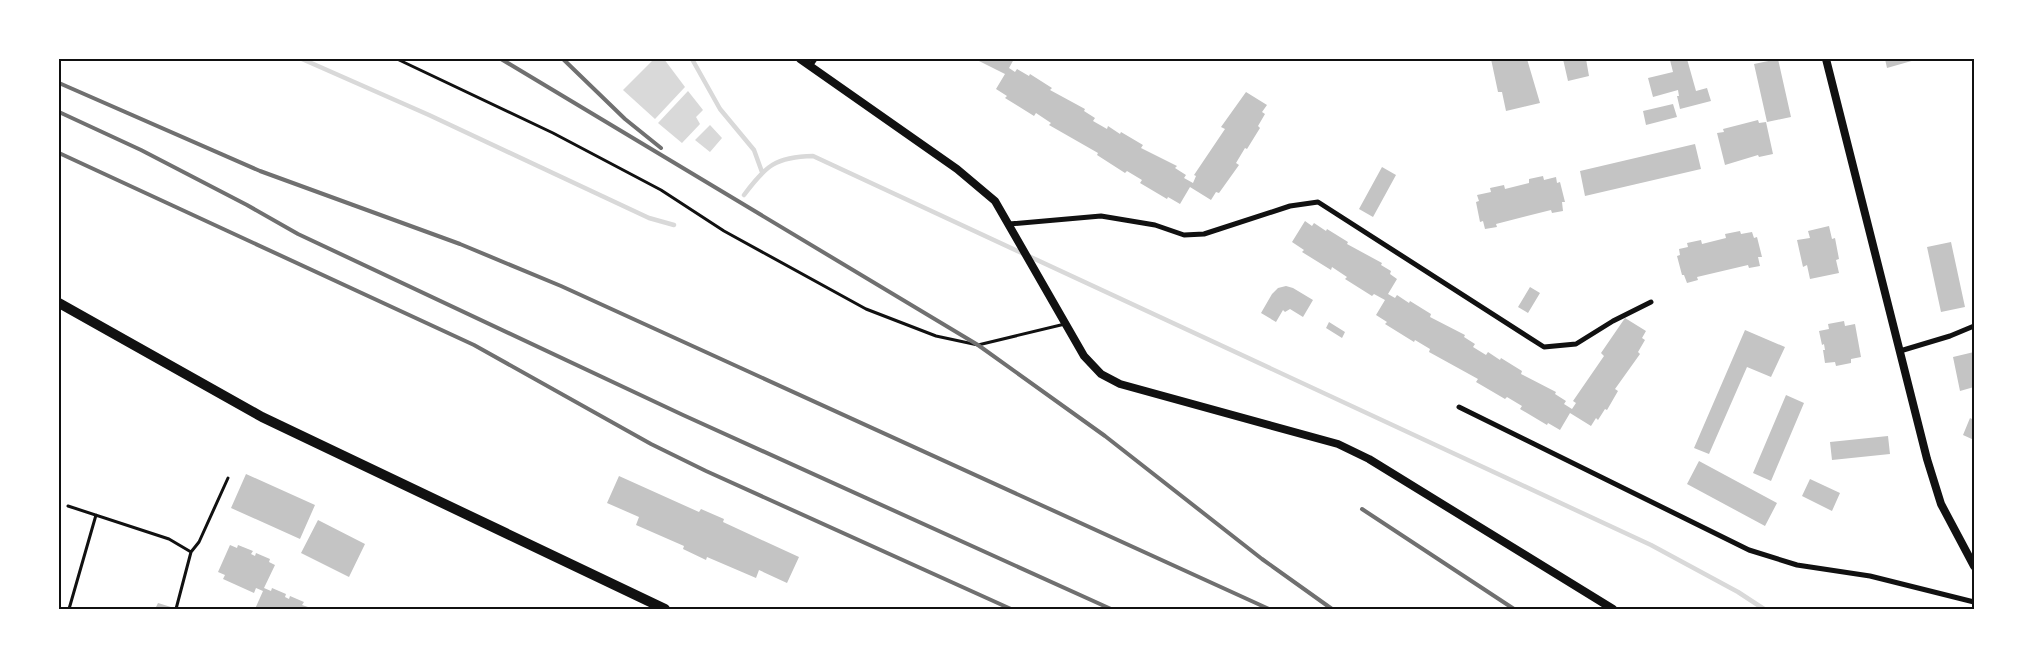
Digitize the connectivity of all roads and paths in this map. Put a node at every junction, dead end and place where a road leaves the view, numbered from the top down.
1 (397, 59) edge
2 (800, 59) edge
3 (815, 59) edge
4 (1826, 59) edge
5 (810, 66) junction
6 (1009, 224) junction
7 (1651, 302) dead end
8 (59, 303) edge
9 (1066, 324) junction
10 (1974, 326) edge
11 (1900, 351) junction
12 (1459, 407) dead end
13 (228, 478) dead end
14 (68, 506) dead end
15 (96, 515) junction
16 (191, 552) junction
17 (1974, 566) edge
18 (1974, 602) edge
19 (69, 609) edge
20 (176, 609) edge
21 (666, 609) edge
22 (1613, 609) edge

1 - 9 lane
2 - 5 street
3 - 5 street
4 - 11 street
5 - 6 street
6 - 7 street
6 - 9 street
8 - 21 main road
9 - 22 street
10 - 11 street
11 - 17 street
12 - 18 street
13 - 16 lane
14 - 15 lane
15 - 16 lane
15 - 19 lane
16 - 20 lane

